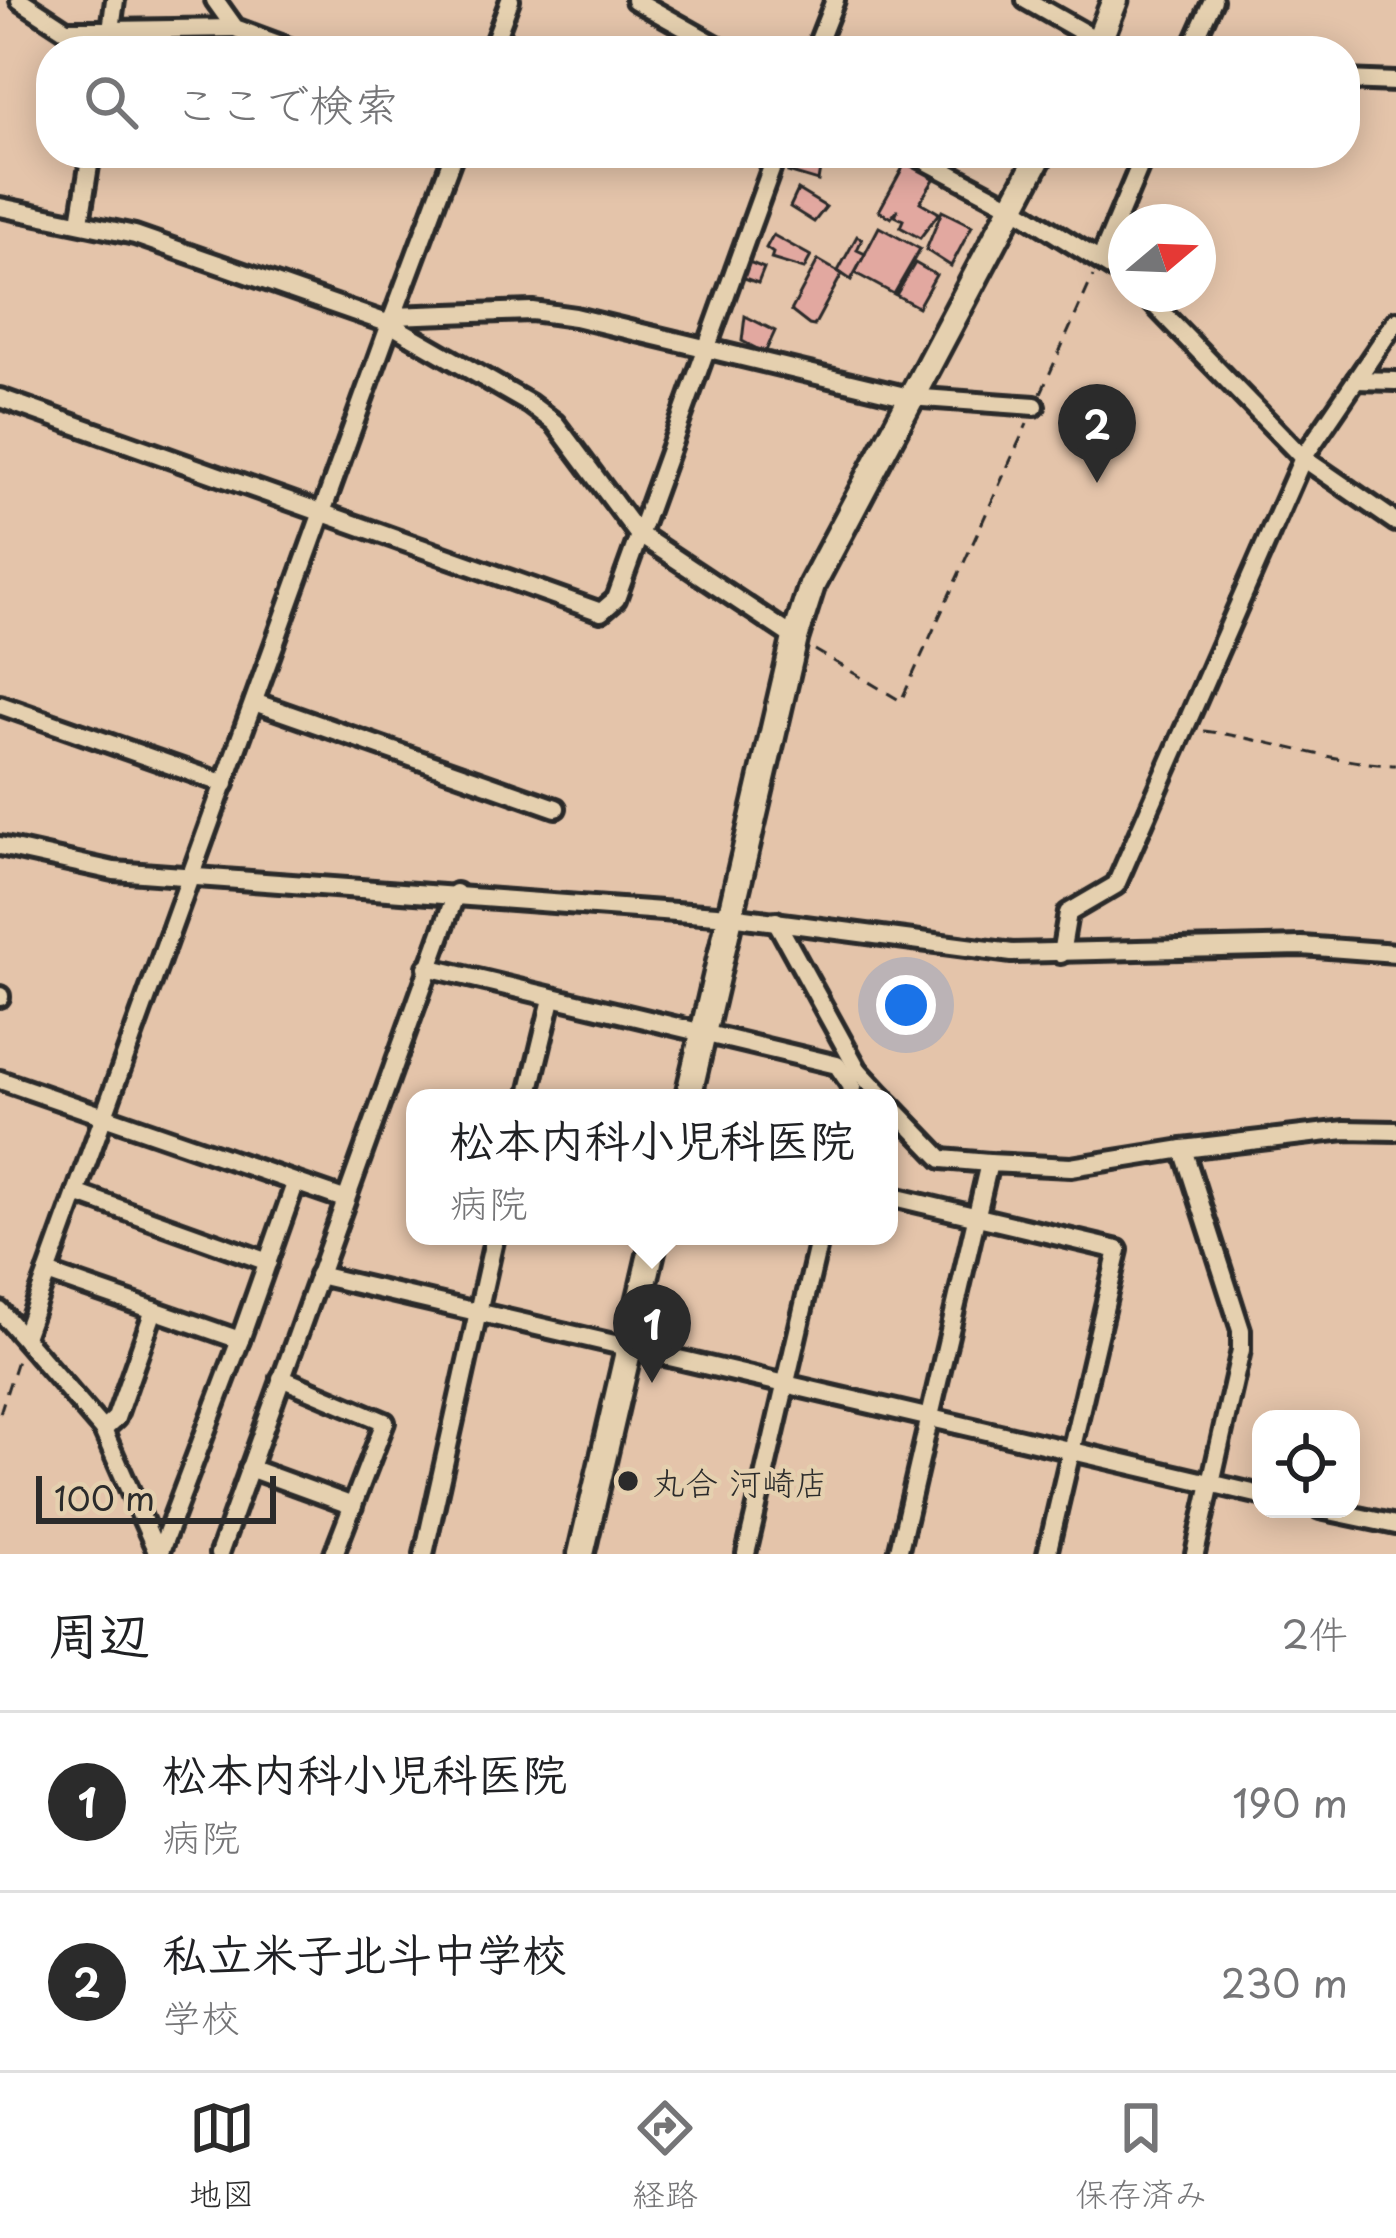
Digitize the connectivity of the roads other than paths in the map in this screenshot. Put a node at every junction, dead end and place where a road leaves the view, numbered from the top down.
1 (20, 0) edge
2 (115, 0) edge
3 (215, 0) edge
4 (510, 0) edge
5 (635, 0) edge
6 (835, 0) edge
7 (1026, 0) edge
8 (1115, 0) edge
9 (1213, 0) edge
10 (236, 28) junction
11 (111, 30) junction
12 (110, 36) edge
13 (257, 36) edge
14 (497, 36) edge
15 (699, 36) edge
16 (821, 36) edge
17 (1084, 36) edge
18 (1107, 36) edge
19 (1197, 36) edge
20 (1360, 81) edge
21 (1396, 82) edge
22 (89, 168) edge
23 (448, 168) edge
24 (772, 168) edge
25 (939, 168) edge
26 (1033, 168) edge
27 (1139, 168) edge
28 (1012, 207) junction
29 (0, 208) edge
30 (80, 222) junction
31 (1101, 258) junction
32 (1108, 263) edge
33 (1161, 312) edge
34 (391, 320) junction
35 (1396, 321) edge
36 (705, 350) junction
37 (1356, 380) junction
38 (1396, 381) edge
39 (909, 397) junction
40 (0, 398) edge
41 (1035, 406) road end
42 (1303, 458) junction
43 (321, 514) junction
44 (1396, 522) edge
45 (637, 533) junction
46 (795, 638) junction
47 (254, 702) junction
48 (0, 705) edge
49 (225, 784) junction
50 (556, 808) dead end
51 (0, 846) edge
52 (193, 876) junction
53 (456, 893) junction
54 (730, 916) junction
55 (776, 921) junction
56 (1396, 953) edge
57 (1061, 954) junction
58 (427, 968) junction
59 (552, 999) junction
60 (703, 1033) junction
61 (852, 1074) junction
62 (0, 1080) edge
63 (530, 1089) edge
64 (690, 1089) edge
65 (852, 1089) edge
66 (871, 1089) edge
67 (898, 1113) edge
68 (104, 1115) junction
69 (1396, 1131) edge
70 (1183, 1149) junction
71 (989, 1163) junction
72 (295, 1184) junction
73 (76, 1193) junction
74 (898, 1198) edge
75 (344, 1199) junction
76 (977, 1217) junction
77 (494, 1245) edge
78 (653, 1245) edge
79 (818, 1245) edge
80 (268, 1262) junction
81 (47, 1273) junction
82 (318, 1275) junction
83 (154, 1310) junction
84 (0, 1311) edge
85 (478, 1312) junction
86 (24, 1337) junction
87 (240, 1340) junction
88 (629, 1349) junction
89 (281, 1378) junction
90 (784, 1384) junction
91 (930, 1416) junction
92 (103, 1430) junction
93 (1071, 1450) junction
94 (249, 1468) junction
95 (1210, 1484) junction
96 (1252, 1493) edge
97 (353, 1506) junction
98 (1360, 1518) edge
99 (1396, 1526) edge
100 (159, 1554) edge
101 (219, 1554) edge
102 (334, 1554) edge
103 (424, 1554) edge
104 (581, 1554) edge
105 (746, 1554) edge
106 (898, 1554) edge
107 (1047, 1554) edge
108 (1195, 1554) edge

1 - 11 street
2 - 11 street
3 - 10 street
4 - 14 street
5 - 15 street
6 - 16 street
7 - 17 street
8 - 18 street
9 - 19 street
10 - 11 street
10 - 13 street
11 - 12 street
20 - 21 street
22 - 30 street
23 - 34 street
24 - 36 street
25 - 28 street
26 - 28 street
27 - 31 street
28 - 31 street
28 - 39 street
29 - 30 street
30 - 34 street
31 - 32 street
33 - 42 street
34 - 36 street
34 - 43 street
34 - 45 street
35 - 37 street
36 - 39 street
36 - 45 street
37 - 38 street
37 - 42 street
39 - 41 street
39 - 46 street
40 - 43 street
42 - 44 street
42 - 57 street
43 - 45 street
43 - 47 street
45 - 46 street
46 - 54 street
47 - 49 street
47 - 50 street
48 - 49 street
49 - 52 street
51 - 52 street
52 - 53 street
52 - 68 street
53 - 54 street
53 - 58 street
54 - 55 street
54 - 60 street
55 - 57 street
55 - 61 street
56 - 57 street
58 - 59 street
58 - 75 street
59 - 60 street
59 - 63 street
60 - 61 street
60 - 64 street
61 - 65 street
61 - 66 street
62 - 68 street
67 - 71 street
68 - 72 street
68 - 73 street
69 - 70 street
70 - 71 street
70 - 95 street
71 - 76 street
72 - 75 street
72 - 80 street
73 - 80 street
73 - 81 street
74 - 76 street
75 - 82 street
76 - 91 street
76 - 93 street
77 - 85 street
78 - 88 street
79 - 90 street
80 - 87 street
81 - 83 street
81 - 86 street
82 - 85 street
82 - 89 street
83 - 87 street
83 - 92 street
84 - 86 street
85 - 88 street
85 - 103 street
86 - 92 street
87 - 100 street
88 - 90 street
88 - 104 street
89 - 94 street
89 - 97 street
90 - 91 street
90 - 105 street
91 - 93 street
91 - 106 street
92 - 100 street
93 - 95 street
93 - 107 street
94 - 97 street
94 - 101 street
95 - 96 street
95 - 108 street
97 - 102 street
98 - 99 street

